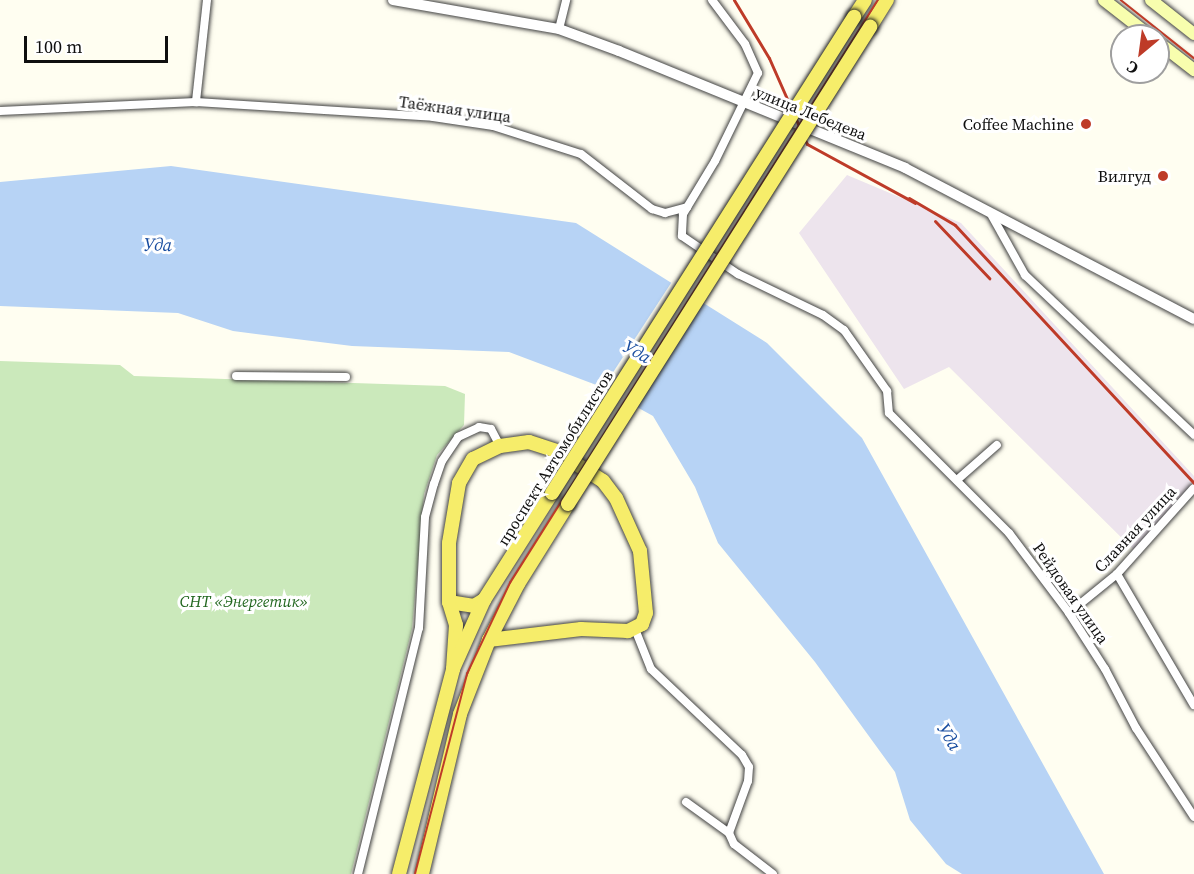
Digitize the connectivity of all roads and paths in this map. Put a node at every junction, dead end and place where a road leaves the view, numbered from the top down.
1 (207, 0) edge
2 (393, 0) edge
3 (566, 0) edge
4 (712, 0) edge
5 (865, 0) edge
6 (887, 0) edge
7 (1104, 0) edge
8 (1151, 0) edge
9 (1135, 24) edge
10 (559, 29) junction
11 (1194, 34) edge
12 (1170, 51) edge
13 (1194, 70) edge
14 (196, 102) junction
15 (744, 103) junction
16 (0, 111) edge
17 (687, 207) junction
18 (992, 216) junction
19 (1194, 320) edge
20 (236, 376) dead end
21 (346, 377) dead end
22 (1194, 435) edge
23 (997, 445) dead end
24 (500, 446) junction
25 (957, 480) junction
26 (1194, 488) edge
27 (1116, 574) junction
28 (484, 600) junction
29 (449, 602) junction
30 (1069, 614) junction
31 (635, 629) junction
32 (489, 640) junction
33 (453, 669) junction
34 (1194, 705) edge
35 (686, 802) dead end
36 (1194, 817) edge
37 (729, 833) junction
38 (358, 874) edge
39 (399, 874) edge
40 (422, 874) edge
41 (773, 874) edge

1 - 14 street
2 - 10 street, улица Лебедева
3 - 10 street
4 - 15 street
5 - 28 main road, проспект Автомобилистов, bridge
6 - 32 main road, bridge
7 - 9 main road
8 - 11 main road
10 - 15 street, улица Лебедева
12 - 13 main road
14 - 16 street, Таёжная улица
14 - 17 street, Таёжная улица
15 - 17 street
15 - 18 street, улица Лебедева
17 - 25 street, Рейдовая улица
18 - 19 street, улица Лебедева
18 - 22 street
20 - 21 street
23 - 25 street
24 - 29 main road
24 - 31 main road
24 - 38 street
25 - 30 street, Рейдовая улица
26 - 27 street, Славная улица
27 - 30 street, Славная улица
27 - 34 street
28 - 29 main road
28 - 33 main road, проспект Автомобилистов
29 - 33 main road
30 - 36 street, Рейдовая улица
31 - 32 main road
31 - 37 street
32 - 40 main road
33 - 39 main road, проспект Автомобилистов
35 - 37 street
37 - 41 street

